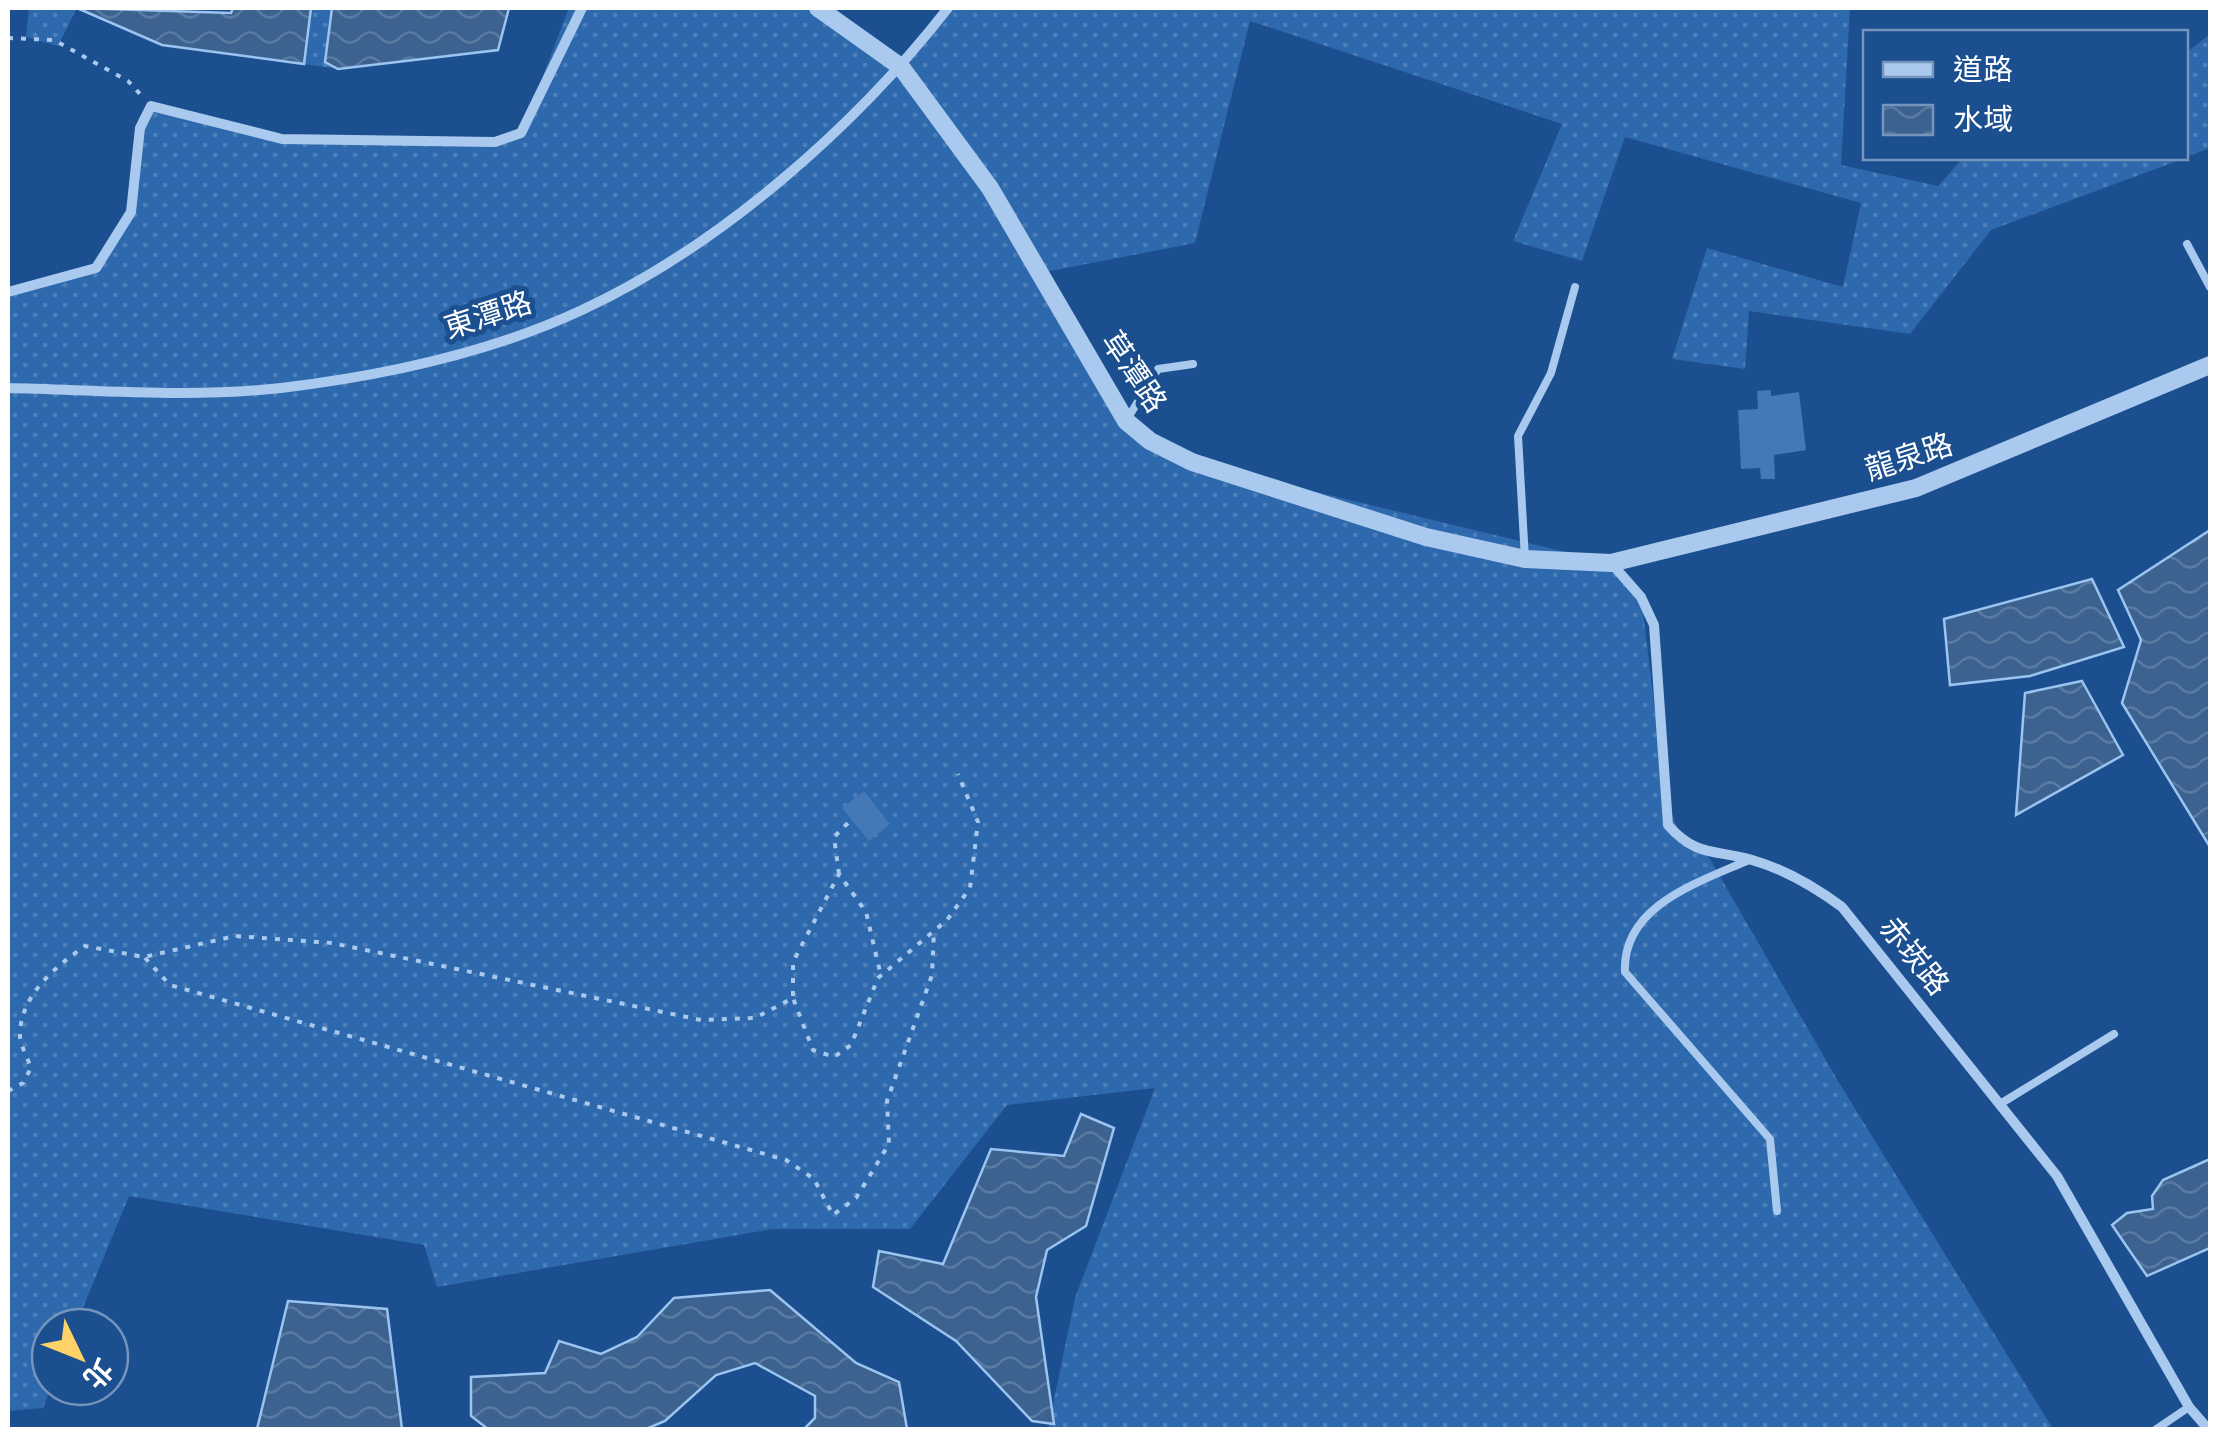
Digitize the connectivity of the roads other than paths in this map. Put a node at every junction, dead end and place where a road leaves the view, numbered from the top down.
1 (582, 8) edge
2 (948, 8) edge
3 (829, 11) edge
4 (901, 67) junction
5 (2187, 244) dead end
6 (1575, 287) dead end
7 (2210, 288) edge
8 (8, 292) edge
9 (1193, 364) dead end
10 (2210, 365) edge
11 (8, 388) edge
12 (1126, 420) junction
13 (1525, 560) junction
14 (1611, 563) junction
15 (1751, 860) junction
16 (2114, 1034) dead end
17 (2000, 1104) junction
18 (1777, 1212) dead end
19 (2189, 1407) junction
20 (2154, 1430) edge
21 (2209, 1430) edge

1 - 8 street
2 - 4 street, 東潭路
3 - 4 street, 草潭路
4 - 11 street, 東潭路
4 - 12 street, 草潭路
5 - 7 lane
6 - 13 lane
9 - 12 lane
10 - 14 street, 龍泉路
12 - 13 street, 草潭路
13 - 14 street, 草潭路
14 - 15 street, 赤崁路
15 - 17 street, 赤崁路
15 - 18 lane
16 - 17 lane
17 - 19 street, 赤崁路
19 - 20 lane
19 - 21 street, 赤崁路

